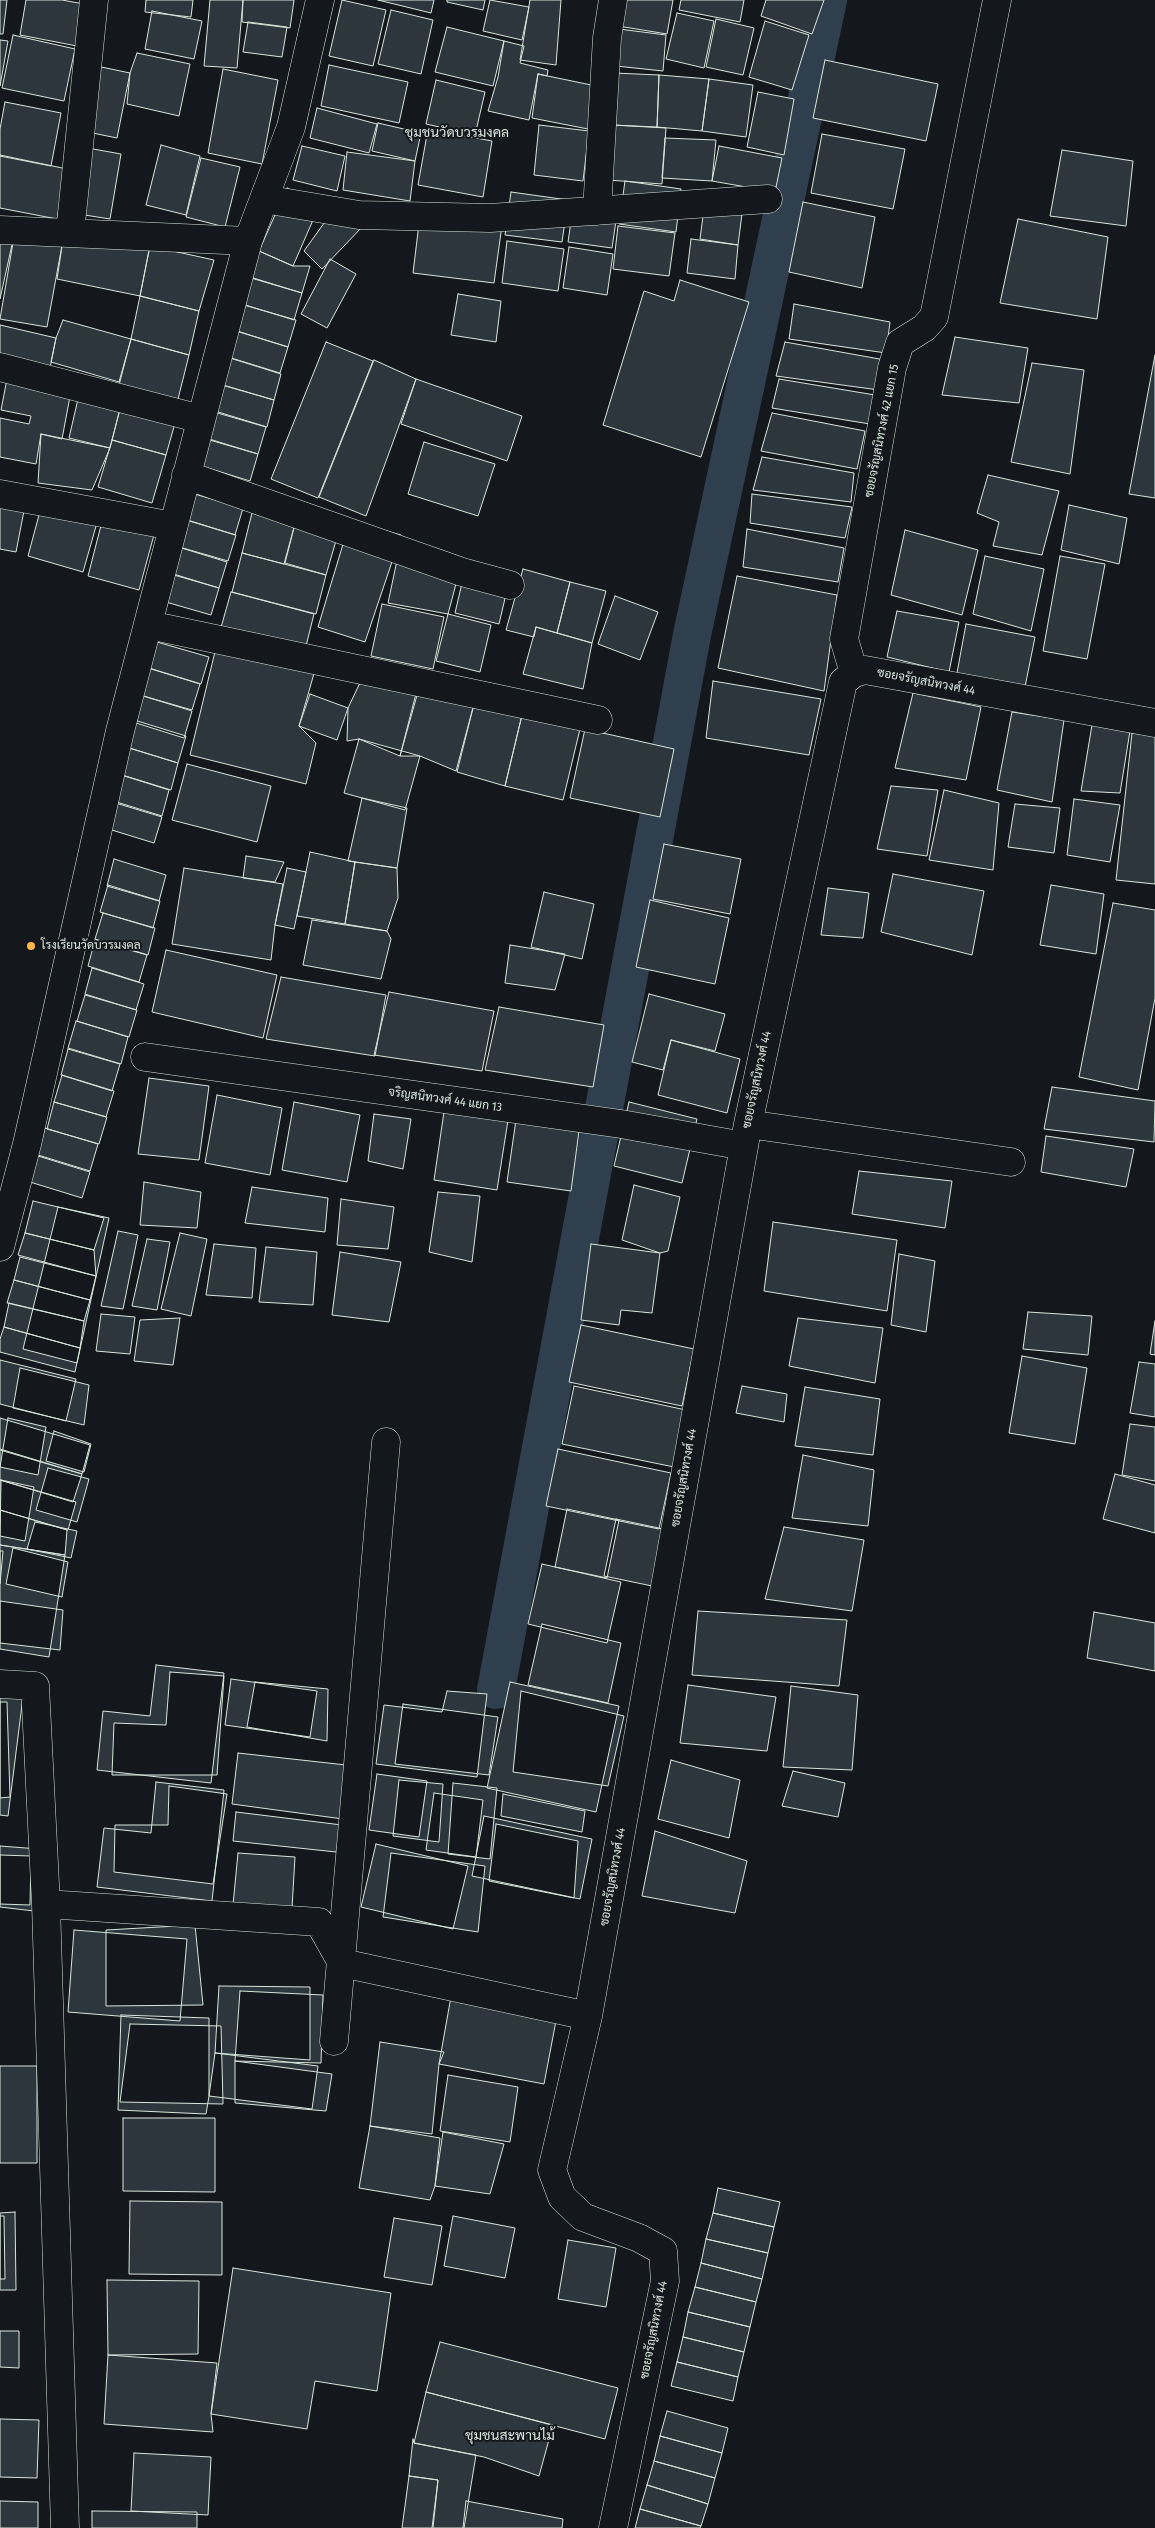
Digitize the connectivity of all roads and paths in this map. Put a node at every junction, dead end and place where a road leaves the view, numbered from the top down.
1 (94, 0) edge
2 (320, 0) edge
3 (613, 0) edge
4 (997, 0) edge
5 (264, 198) junction
6 (768, 199) dead end
7 (597, 211) junction
8 (0, 230) edge
9 (70, 233) junction
10 (248, 241) junction
11 (0, 367) edge
12 (201, 419) junction
13 (186, 475) junction
14 (0, 494) edge
15 (174, 526) junction
16 (510, 585) dead end
17 (149, 624) junction
18 (854, 673) junction
19 (598, 720) dead end
20 (1155, 723) edge
21 (145, 1057) dead end
22 (746, 1135) junction
23 (1011, 1162) dead end
24 (0, 1247) edge
25 (386, 1442) dead end
26 (0, 1684) edge
27 (46, 1904) junction
28 (342, 1963) junction
29 (588, 2016) junction
30 (334, 2041) dead end
31 (64, 2528) edge
32 (614, 2528) edge

1 - 9 street
2 - 5 street
3 - 7 street
4 - 18 street, ซอยจรัญสนิทวงศ์ 42 แยก 15
5 - 7 street
5 - 10 street
6 - 7 street
8 - 9 street
9 - 10 street
10 - 12 street
11 - 12 street
12 - 13 street
13 - 15 street
13 - 16 street
14 - 15 street
15 - 17 street
17 - 19 street
17 - 24 street
18 - 20 street, ซอยจรัญสนิทวงศ์ 44
18 - 22 street, ซอยจรัญสนิทวงศ์ 44
21 - 22 street, จริญสนิทวงศ์ 44 แยก 13
22 - 23 street, จริญสนิทวงศ์ 44 แยก 13
22 - 29 street, ซอยจรัญสนิทวงศ์ 44
25 - 28 street
26 - 27 street
27 - 28 street
27 - 31 street
28 - 29 street
28 - 30 street
29 - 32 street, ซอยจรัญสนิทวงศ์ 44

